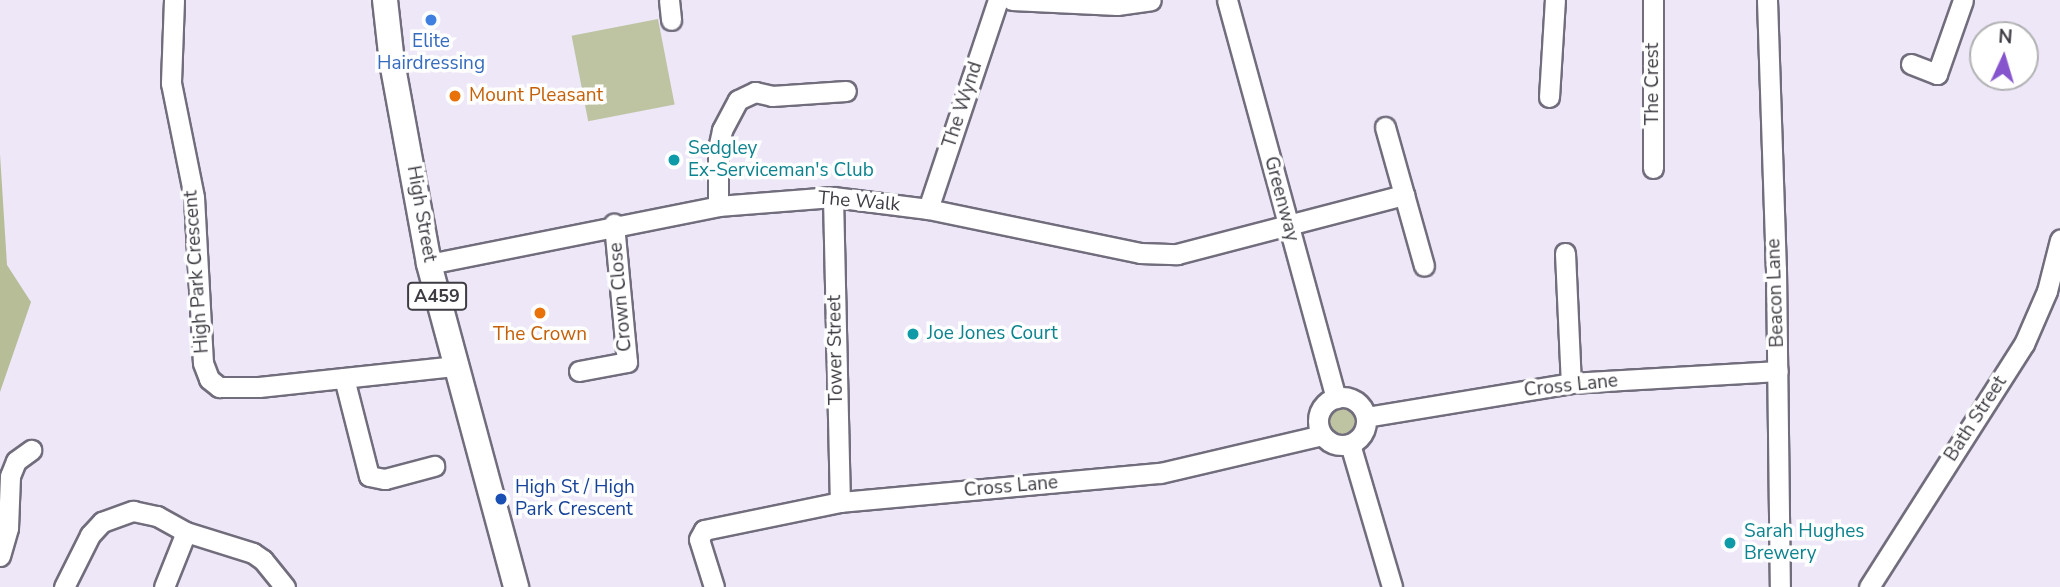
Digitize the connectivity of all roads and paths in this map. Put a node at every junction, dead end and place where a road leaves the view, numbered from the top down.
1 (174, 0) edge
2 (385, 0) edge
3 (669, 0) edge
4 (998, 0) edge
5 (1012, 0) edge
6 (1151, 0) edge
7 (1227, 0) edge
8 (1555, 0) edge
9 (1653, 0) edge
10 (1767, 0) edge
11 (1964, 0) edge
12 (671, 20) dead end
13 (1912, 64) dead end
14 (846, 91) dead end
15 (1549, 97) dead end
16 (1385, 127) dead end
17 (1653, 168) dead end
18 (1404, 195) junction
19 (833, 197) junction
20 (718, 206) junction
21 (928, 209) junction
22 (614, 224) junction
23 (1287, 225) junction
24 (2060, 240) edge
25 (1565, 253) dead end
26 (429, 264) junction
27 (1424, 266) dead end
28 (454, 366) junction
29 (579, 371) dead end
30 (1778, 371) junction
31 (344, 378) junction
32 (1570, 383) junction
33 (1336, 398) junction
34 (1366, 417) junction
35 (1322, 435) junction
36 (1350, 444) junction
37 (32, 450) dead end
38 (434, 466) dead end
39 (840, 502) junction
40 (186, 531) junction
41 (0, 556) edge
42 (64, 587) edge
43 (164, 587) edge
44 (285, 587) edge
45 (516, 587) edge
46 (714, 587) edge
47 (1392, 587) edge
48 (1780, 587) edge
49 (1870, 587) edge

1 - 31 street, High Park Crescent
2 - 26 main road, High Street / A459
3 - 12 street
4 - 21 street, The Wynd
5 - 6 street
7 - 23 street, Greenway
8 - 15 street
9 - 17 street, The Crest
10 - 30 street, Beacon Lane
11 - 13 street
14 - 20 street
16 - 18 street
18 - 23 street, The Walk
18 - 27 street
19 - 20 street, The Walk
19 - 21 street, The Walk
19 - 39 street, Tower Street
20 - 22 street, The Walk
21 - 23 street, The Walk
22 - 26 street, The Walk
22 - 29 street, Crown Close
23 - 33 street, Greenway
24 - 49 street, Bath Street
25 - 32 street
26 - 28 main road, High Street / A459
28 - 31 street, High Park Crescent
28 - 45 main road, High Street / A459
30 - 32 street, Cross Lane
30 - 48 street, Beacon Lane
31 - 38 street
32 - 34 street, Cross Lane
33 - 34 street
33 - 35 street
34 - 36 street
35 - 36 street
35 - 39 street, Cross Lane
36 - 47 street
37 - 41 street
39 - 46 street, Cross Lane
40 - 42 street
40 - 43 street
40 - 44 street

